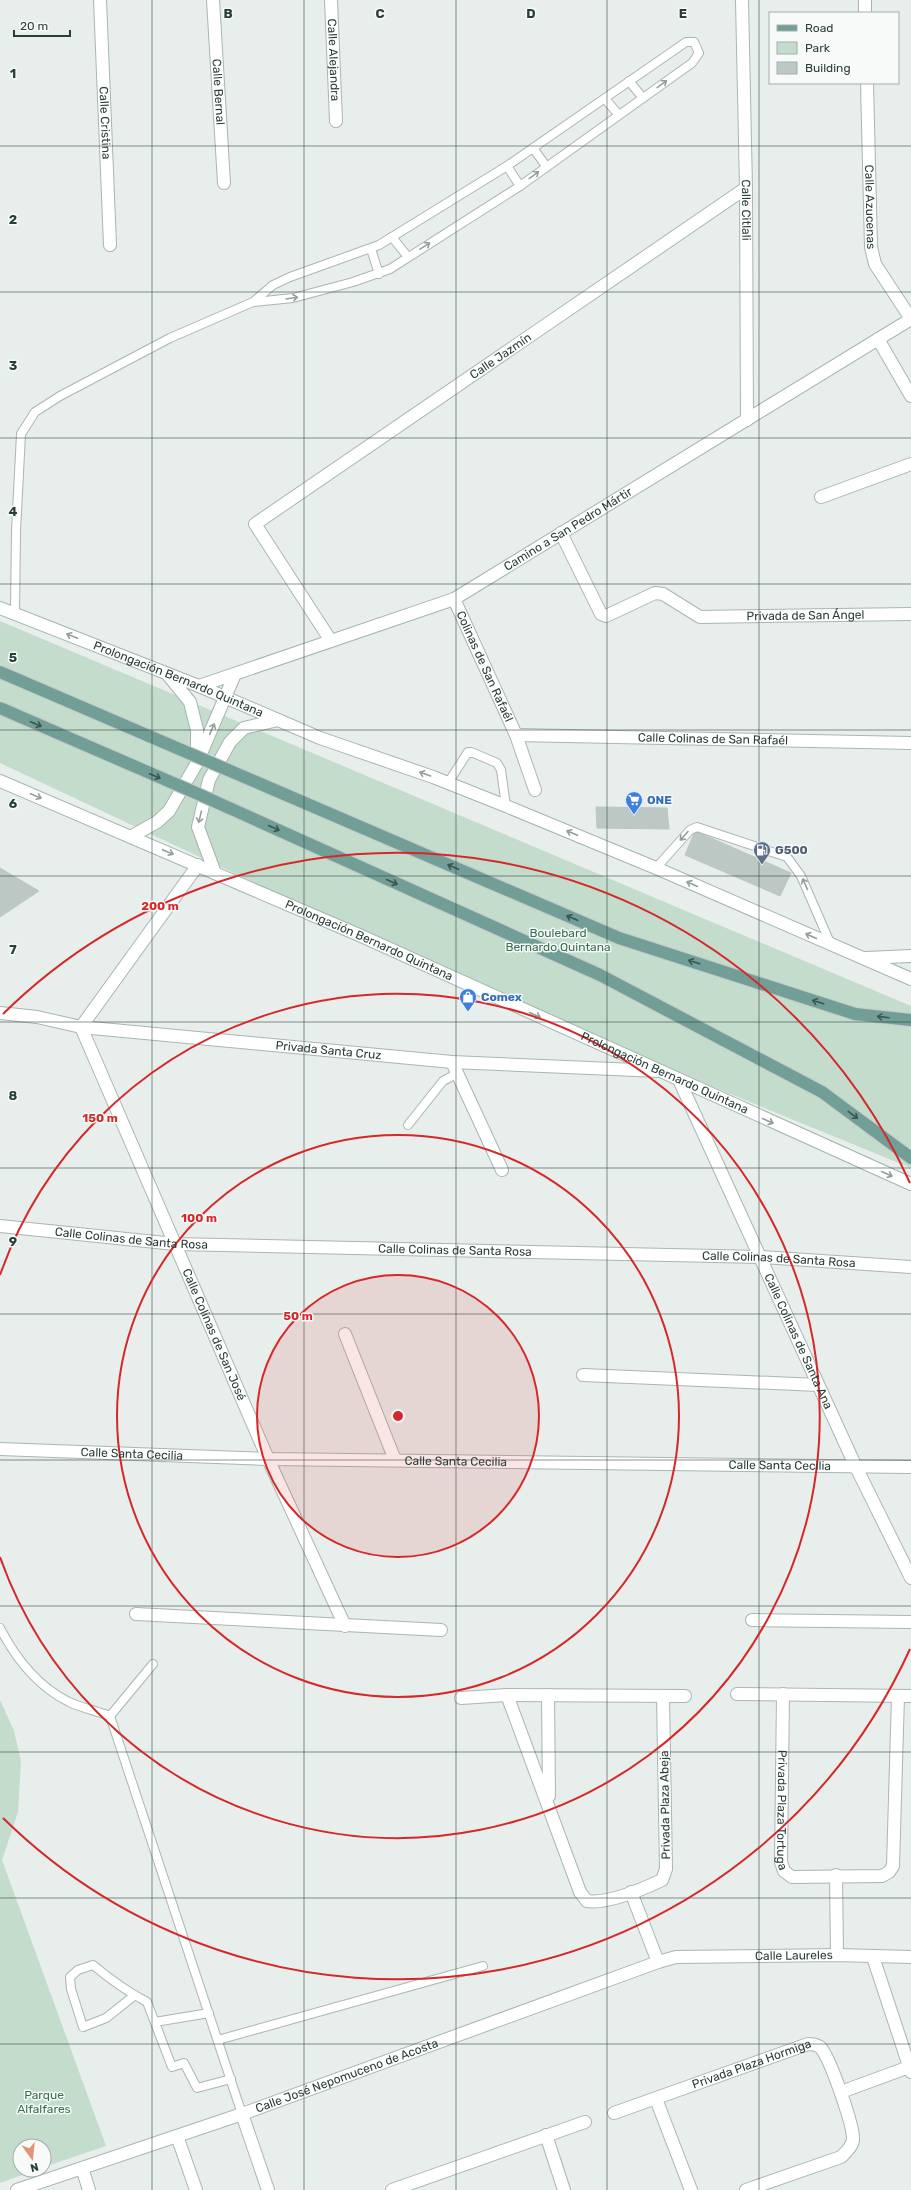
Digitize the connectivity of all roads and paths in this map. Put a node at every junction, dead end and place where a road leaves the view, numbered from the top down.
1 (100, 0) edge
2 (213, 0) edge
3 (331, 0) edge
4 (742, 0) edge
5 (865, 0) edge
6 (865, 12) edge
7 (630, 82) junction
8 (867, 84) edge
9 (606, 98) junction
10 (643, 98) junction
11 (618, 115) junction
12 (336, 121) dead end
13 (533, 148) junction
14 (507, 166) junction
15 (546, 166) junction
16 (224, 183) dead end
17 (520, 186) junction
18 (746, 188) junction
19 (392, 237) junction
20 (110, 245) dead end
21 (371, 249) junction
22 (408, 257) junction
23 (379, 274) junction
24 (253, 302) junction
25 (911, 319) edge
26 (878, 339) junction
27 (911, 396) edge
28 (747, 420) junction
29 (911, 464) edge
30 (820, 497) dead end
31 (561, 534) junction
32 (454, 599) junction
33 (0, 608) edge
34 (14, 613) junction
35 (911, 614) edge
36 (0, 617) edge
37 (331, 641) junction
38 (0, 672) edge
39 (166, 673) junction
40 (235, 674) junction
41 (199, 686) junction
42 (225, 697) junction
43 (0, 708) edge
44 (278, 720) junction
45 (516, 735) junction
46 (911, 743) edge
47 (197, 763) junction
48 (0, 781) edge
49 (448, 783) junction
50 (535, 790) dead end
51 (506, 806) junction
52 (132, 836) junction
53 (198, 865) junction
54 (656, 868) junction
55 (215, 873) junction
56 (832, 946) junction
57 (911, 956) edge
58 (863, 958) junction
59 (911, 979) edge
60 (0, 1013) edge
61 (911, 1020) edge
62 (81, 1027) junction
63 (452, 1062) junction
64 (660, 1071) junction
65 (458, 1073) junction
66 (680, 1082) junction
67 (408, 1125) dead end
68 (911, 1158) edge
69 (502, 1170) dead end
70 (911, 1184) edge
71 (0, 1226) edge
72 (175, 1244) junction
73 (761, 1257) junction
74 (911, 1267) edge
75 (345, 1334) dead end
76 (583, 1375) dead end
77 (818, 1385) junction
78 (0, 1449) edge
79 (268, 1458) junction
80 (395, 1460) junction
81 (856, 1465) junction
82 (911, 1467) edge
83 (911, 1578) edge
84 (136, 1614) dead end
85 (752, 1620) dead end
86 (911, 1622) edge
87 (345, 1626) junction
88 (0, 1628) edge
89 (441, 1630) dead end
90 (153, 1664) dead end
91 (737, 1694) dead end
92 (783, 1694) junction
93 (507, 1695) junction
94 (548, 1695) junction
95 (663, 1696) junction
96 (685, 1696) dead end
97 (898, 1696) junction
98 (911, 1696) edge
99 (461, 1698) dead end
100 (110, 1716) junction
101 (550, 1805) junction
102 (836, 1875) junction
103 (631, 1892) junction
104 (837, 1955) junction
105 (873, 1957) junction
106 (911, 1957) edge
107 (676, 1958) joint
108 (658, 1962) junction
109 (483, 1966) dead end
110 (135, 1995) junction
111 (209, 2013) junction
112 (155, 2022) junction
113 (218, 2040) junction
114 (910, 2070) edge
115 (231, 2079) junction
116 (841, 2092) junction
117 (656, 2099) junction
118 (614, 2113) dead end
119 (242, 2114) junction
120 (585, 2122) dead end
121 (546, 2135) junction
122 (177, 2136) junction
123 (82, 2168) junction
124 (17, 2190) edge
125 (89, 2190) edge
126 (196, 2190) edge
127 (268, 2190) edge
128 (392, 2190) edge
129 (564, 2190) edge
130 (692, 2190) edge
131 (746, 2190) edge

1 - 20 street, Calle Cristina
2 - 16 street, Calle Bernal
3 - 12 street, Calle Alejandra
4 - 18 street, Calle Citlali
5 - 6 street
7 - 9 lane
7 - 10 lane
10 -> 7 lane
8 - 25 street, Calle Azucenas
9 - 11 lane
9 - 13 lane
10 - 11 lane
11 - 15 lane
13 - 14 lane
13 - 15 lane
14 - 17 lane
14 - 19 lane
17 -> 15 lane
22 -> 17 lane
18 - 28 street, Calle Citlali
18 - 37 street, Calle Jazmín
19 - 21 lane
19 - 22 lane
21 - 23 lane
21 - 24 lane
22 - 23 lane
24 -> 23 lane
24 - 34 lane
25 - 26 street, Camino a San Pedro Mártir
26 - 27 street
26 - 28 street, Camino a San Pedro Mártir
28 - 31 street, Camino a San Pedro Mártir
29 - 30 street
31 - 32 street, Camino a San Pedro Mártir
31 - 35 street, Privada de San Ángel
32 - 37 street, Camino a San Pedro Mártir
32 - 45 street, Colinas de San Rafaél
33 - 34 street, Prolongación Bernardo Quintana
34 - 36 street
39 -> 34 street, Prolongación Bernardo Quintana
37 - 40 street, Camino a San Pedro Mártir
61 -> 38 main road, bridge
39 - 41 street, Prolongación Bernardo Quintana
39 - 47 street
40 - 41 street, Camino a San Pedro Mártir
40 - 42 street
41 - 42 street, Prolongación Bernardo Quintana
42 - 44 street, Prolongación Bernardo Quintana
47 -> 42 street
43 -> 68 main road, bridge
49 -> 44 street, Prolongación Bernardo Quintana
44 -> 55 street
45 - 46 street, Calle Colinas de San Rafaél
45 - 50 street
47 - 52 street
48 -> 52 street, Prolongación Bernardo Quintana
49 - 51 street, Prolongación Bernardo Quintana
49 - 51 lane
54 -> 51 street, Prolongación Bernardo Quintana
52 -> 53 street, Prolongación Bernardo Quintana
53 - 55 street, Prolongación Bernardo Quintana
53 - 62 street
56 -> 54 street, Prolongación Bernardo Quintana
56 -> 54 lane
55 -> 64 street, Prolongación Bernardo Quintana
56 - 58 street, Prolongación Bernardo Quintana
57 - 58 street
58 - 59 street, Prolongación Bernardo Quintana
60 - 62 street, Privada Santa Cruz
62 - 63 street, Privada Santa Cruz
62 - 72 street, Calle Colinas de San José
63 - 64 street, Privada Santa Cruz
63 - 65 street
64 - 66 street, Prolongación Bernardo Quintana
65 - 67 lane
65 - 69 street
66 -> 70 street, Prolongación Bernardo Quintana
66 - 73 street, Calle Colinas de Santa Ana
71 - 72 street, Calle Colinas de Santa Rosa
72 - 73 street, Calle Colinas de Santa Rosa
72 - 79 street, Calle Colinas de San José
73 - 74 street, Calle Colinas de Santa Rosa
73 - 77 street, Calle Colinas de Santa Ana
75 - 80 street
76 - 77 street
77 - 81 street, Calle Colinas de Santa Ana
78 - 79 street, Calle Santa Cecilia
79 - 80 street, Calle Santa Cecilia
79 - 87 street, Calle Colinas de San José
80 - 81 street, Calle Santa Cecilia
81 - 82 street, Calle Santa Cecilia
81 - 83 street, Calle Colinas de Santa Ana
84 - 87 street
85 - 86 street
87 - 89 street
88 - 100 lane
90 - 100 lane
91 - 92 street
92 - 97 street
92 - 102 street, Privada Plaza Tortuga
93 - 94 street
93 - 99 street
93 - 101 street, Privada Plaza Abeja
94 - 95 street
94 - 101 street, Privada Plaza Abeja
95 - 96 street
95 - 103 street, Privada Plaza Abeja
97 - 98 street
97 - 102 street, Privada Plaza Tortuga
100 - 111 lane
101 - 103 street, Privada Plaza Abeja
102 - 104 street
103 - 108 street
104 - 105 street, Calle Laureles
104 - 107 street, Calle Laureles
105 - 106 street, Calle Laureles
105 - 114 street
107 - 108 street, Calle José Nepomuceno de Acosta
108 - 119 street, Calle José Nepomuceno de Acosta
109 - 113 lane
110 - 110 lane
110 - 112 lane
111 - 112 lane
111 - 113 lane
112 - 115 lane
113 - 115 lane
114 - 116 street
115 - 119 lane
116 - 117 street, Privada Plaza Hormiga
116 - 131 street, Privada Plaza Hormiga
117 - 118 street, Privada Plaza Hormiga
117 - 130 street
119 - 122 street, Calle José Nepomuceno de Acosta
119 - 127 street
120 - 121 street
121 - 128 street
121 - 129 street
122 - 123 street, Calle José Nepomuceno de Acosta
122 - 126 street
123 - 124 street, Calle José Nepomuceno de Acosta
123 - 125 street

